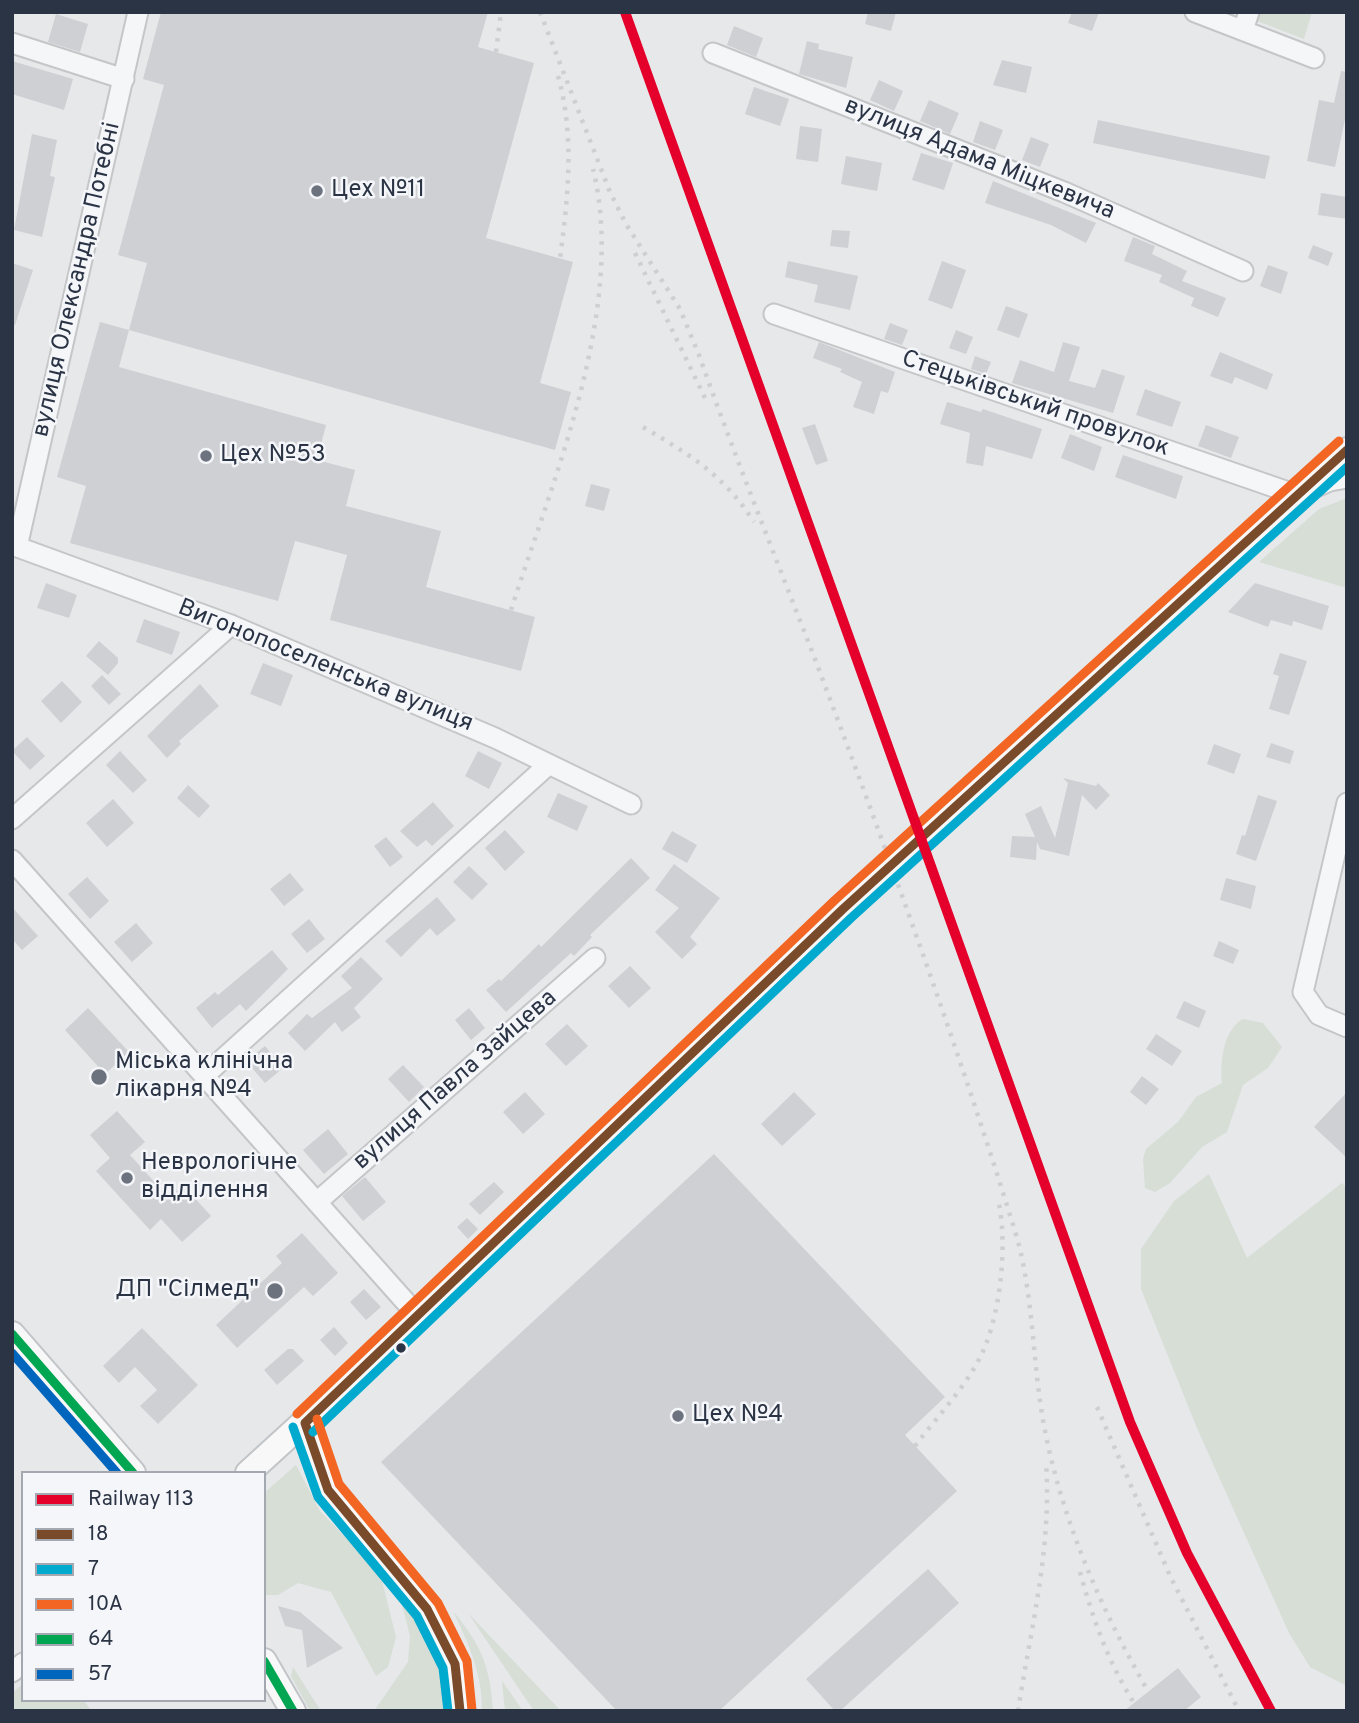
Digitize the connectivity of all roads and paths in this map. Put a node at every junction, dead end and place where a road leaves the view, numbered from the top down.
1 (138, 12) edge
2 (1195, 12) edge
3 (1246, 21) edge
4 (12, 43) edge
5 (713, 52) dead end
6 (1314, 58) dead end
7 (124, 79) junction
8 (1244, 271) dead end
9 (774, 314) dead end
10 (1347, 450) edge
11 (1347, 478) edge
12 (1297, 495) junction
13 (15, 546) edge
14 (231, 625) junction
15 (548, 765) junction
16 (1347, 803) edge
17 (631, 804) dead end
18 (12, 819) edge
19 (12, 860) edge
20 (595, 958) dead end
21 (1347, 1027) edge
22 (205, 1075) junction
23 (317, 1202) junction
24 (419, 1317) junction
25 (12, 1334) edge
26 (305, 1423) junction
27 (131, 1471) edge
28 (250, 1471) edge
29 (266, 1664) edge
30 (293, 1711) edge
31 (460, 1711) edge

1 - 7 street, вулиця Олександра Потебні
2 - 3 street
3 - 6 street
4 - 7 street
5 - 8 street, вулиця Адама Міцкевича
7 - 13 street, вулиця Олександра Потебні
9 - 12 street, Стецьківський провулок
10 - 12 main road
11 - 12 street
12 - 24 main road, bridge
13 - 14 street, Вигонопоселенська вулиця
14 - 15 street, Вигонопоселенська вулиця
14 - 18 street
15 - 17 street, Вигонопоселенська вулиця
15 - 22 street
16 - 21 street
19 - 22 street
20 - 23 street, вулиця Павла Зайцева
22 - 23 street
23 - 24 street
24 - 26 main road
25 - 27 main road
26 - 28 main road
26 - 31 main road
29 - 30 main road

